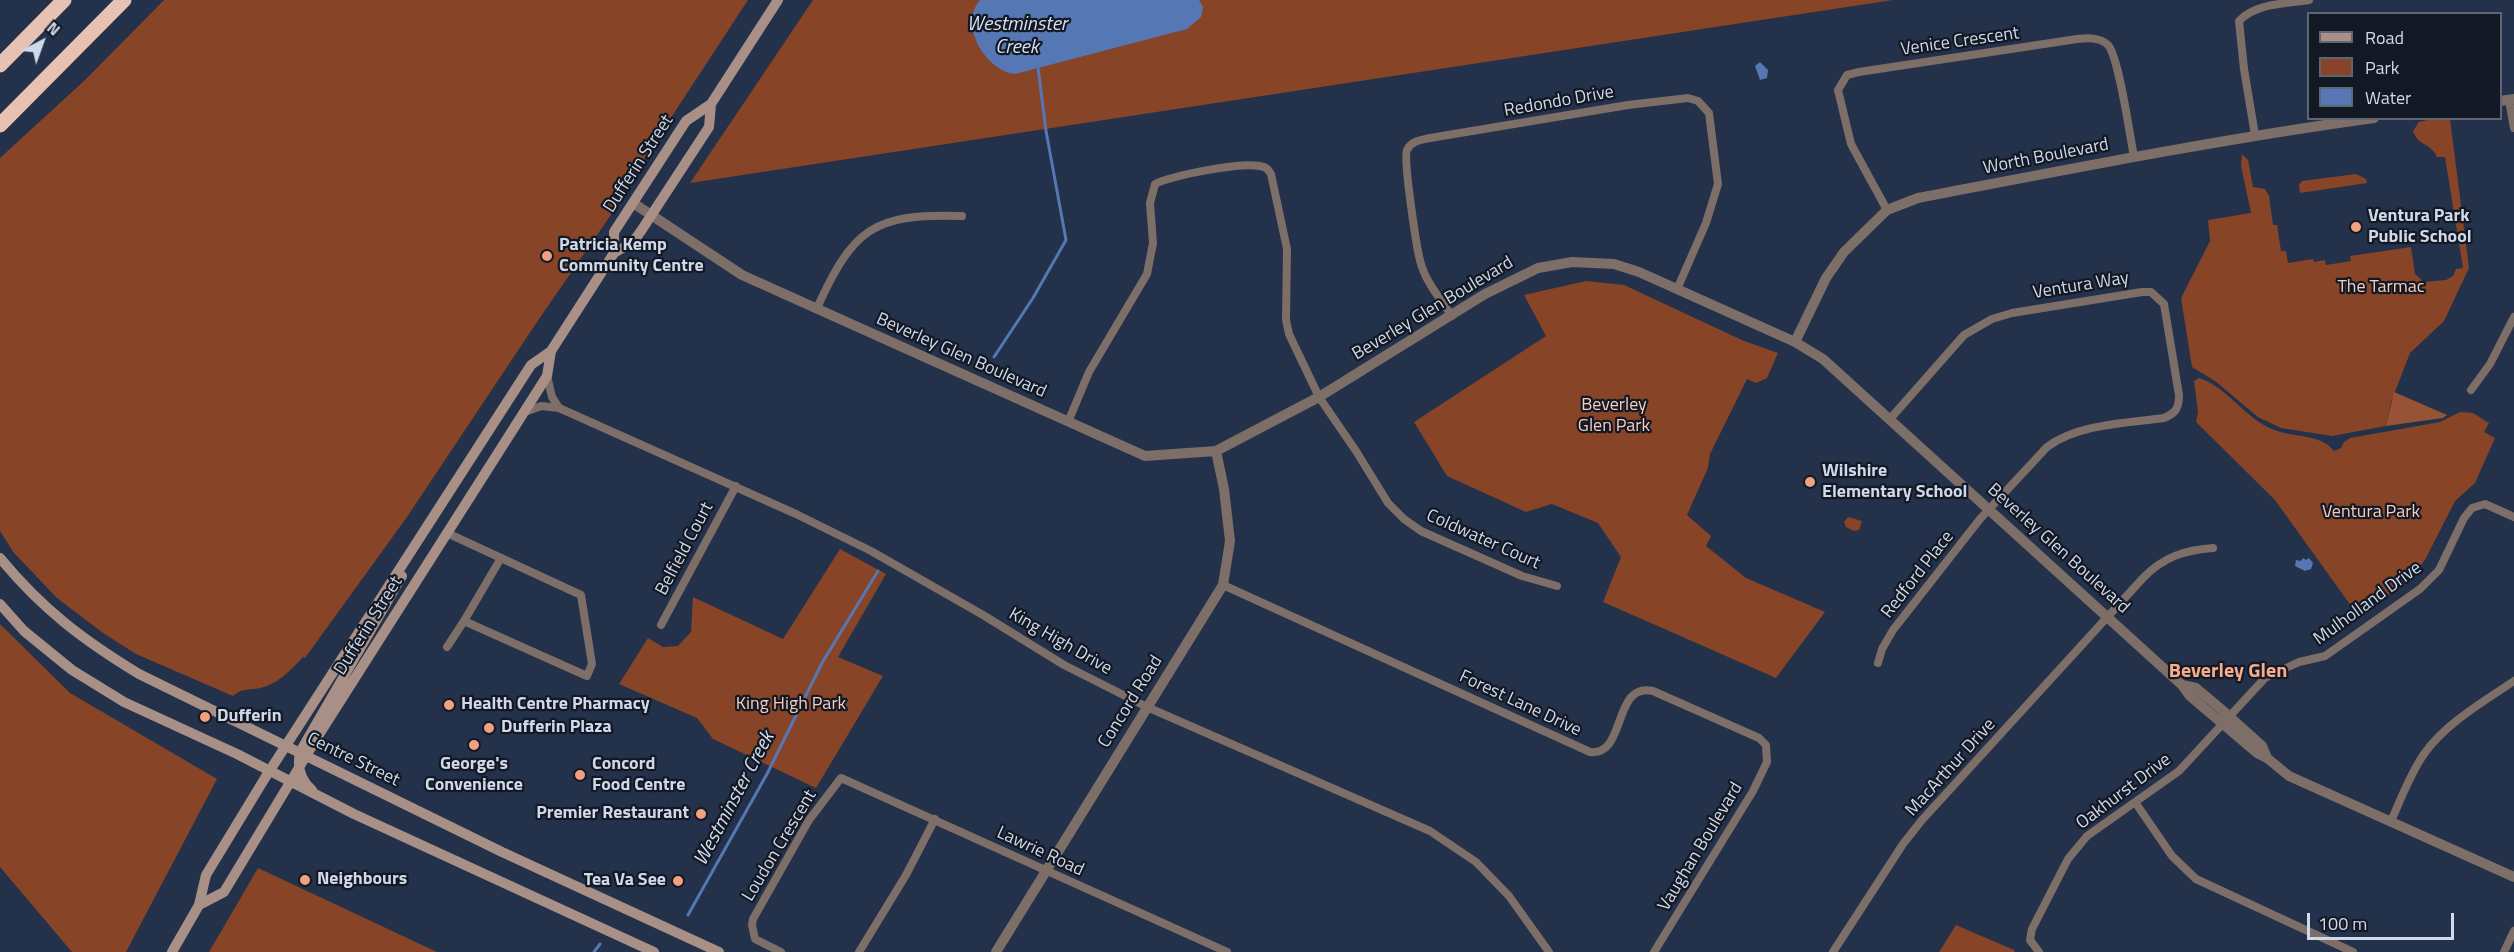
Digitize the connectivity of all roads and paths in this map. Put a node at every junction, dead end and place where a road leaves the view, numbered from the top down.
1 (64, 0) edge
2 (124, 0) edge
3 (778, 0) edge
4 (2308, 0) edge
5 (0, 65) edge
6 (2508, 100) edge
7 (711, 104) junction
8 (2360, 120) edge
9 (0, 125) edge
10 (2514, 128) edge
11 (2255, 135) junction
12 (2134, 157) junction
13 (633, 203) junction
14 (1887, 210) junction
15 (652, 214) junction
16 (962, 216) dead end
17 (614, 253) junction
18 (1678, 287) junction
19 (817, 308) junction
20 (1452, 316) junction
21 (2514, 317) edge
22 (1795, 342) junction
23 (551, 351) junction
24 (547, 376) junction
25 (2471, 390) dead end
26 (1319, 397) junction
27 (559, 408) junction
28 (524, 412) junction
29 (1890, 419) junction
30 (1068, 422) junction
31 (1216, 451) junction
32 (736, 486) junction
33 (1989, 508) junction
34 (2514, 517) edge
35 (447, 533) junction
36 (421, 536) junction
37 (2214, 548) dead end
38 (0, 558) edge
39 (501, 558) junction
40 (1223, 585) junction
41 (1557, 586) dead end
42 (0, 604) edge
43 (2108, 617) junction
44 (464, 621) junction
45 (661, 625) dead end
46 (447, 646) dead end
47 (1878, 663) dead end
48 (2514, 681) edge
49 (1147, 707) junction
50 (2226, 721) junction
51 (286, 745) junction
52 (303, 754) junction
53 (1768, 754) joint
54 (299, 768) junction
55 (270, 770) junction
56 (841, 778) joint
57 (291, 781) junction
58 (319, 796) junction
59 (2135, 802) junction
60 (935, 819) junction
61 (2391, 821) junction
62 (1044, 871) junction
63 (2514, 877) edge
64 (199, 905) junction
65 (2514, 931) edge
66 (171, 952) edge
67 (654, 952) edge
68 (719, 952) edge
69 (781, 952) edge
70 (859, 952) edge
71 (996, 952) edge
72 (1227, 952) edge
73 (1549, 952) edge
74 (1654, 952) edge
75 (1833, 952) edge
76 (2039, 952) edge
77 (2353, 952) edge
78 (2504, 952) edge

1 - 5 highway
2 - 9 highway
3 - 7 main road, Dufferin Street
4 - 11 street
6 - 10 street
7 - 13 main road, Dufferin Street
7 - 15 main road, Dufferin Street
8 - 11 street, Worth Boulevard
11 - 12 street, Worth Boulevard
12 - 14 street, Worth Boulevard
12 - 14 street, Venice Crescent
13 - 15 street, Beverley Glen Boulevard
13 - 17 main road, Dufferin Street
14 - 22 street, Worth Boulevard
15 - 17 main road, Dufferin Street
15 - 19 street, Beverley Glen Boulevard
16 - 19 street
17 - 23 main road, Dufferin Street
18 - 20 street, Beverley Glen Boulevard
18 - 20 street, Redondo Drive
18 - 22 street, Beverley Glen Boulevard
19 - 30 street, Beverley Glen Boulevard
20 - 26 street, Beverley Glen Boulevard
21 - 25 street
22 - 29 street, Beverley Glen Boulevard
23 - 24 main road, Dufferin Street
23 - 36 main road, Dufferin Street
24 - 27 street
24 - 28 main road, Dufferin Street
26 - 30 street, Coldwater Court
26 - 31 street, Beverley Glen Boulevard
26 - 41 street, Coldwater Court
27 - 28 street, King High Drive
27 - 32 street, King High Drive
28 - 35 main road, Dufferin Street
29 - 33 street, Beverley Glen Boulevard
29 - 33 street, Ventura Way
30 - 31 street, Beverley Glen Boulevard
31 - 40 street, Concord Road
32 - 45 street, Belfield Court
32 - 49 street, King High Drive
33 - 43 street, Beverley Glen Boulevard
33 - 47 street, Redford Place
34 - 50 street, Mulholland Drive
35 - 39 street
35 - 52 main road, Dufferin Street
36 - 51 main road, Dufferin Street
36 - 52 main road
37 - 43 street, MacArthur Drive
38 - 51 main road, Centre Street
39 - 44 street
39 - 44 street
40 - 49 street, Concord Road
40 - 53 street, Forest Lane Drive
42 - 55 main road
43 - 50 street, Beverley Glen Boulevard
43 - 75 street, MacArthur Drive
44 - 46 street
48 - 61 street
49 - 62 street, Concord Road
49 - 73 street, King High Drive
50 - 59 street, Oakhurst Drive
50 - 61 street, Beverley Glen Boulevard
51 - 52 main road, Centre Street
51 - 55 main road, Dufferin Street
52 - 54 main road, Dufferin Street
52 - 68 main road, Centre Street
53 - 74 street, Vaughan Boulevard
54 - 57 main road, Dufferin Street
54 - 58 main road
55 - 57 main road
55 - 64 main road, Dufferin Street
56 - 60 street, Lawrie Road
56 - 69 street, Loudon Crescent
57 - 58 main road
57 - 64 main road, Dufferin Street
58 - 67 main road
59 - 76 street, Oakhurst Drive
59 - 77 street
60 - 62 street, Lawrie Road
60 - 70 street
61 - 63 street, Beverley Glen Boulevard
62 - 71 street, Concord Road
62 - 72 street, Lawrie Road
64 - 66 main road, Dufferin Street
65 - 78 street

